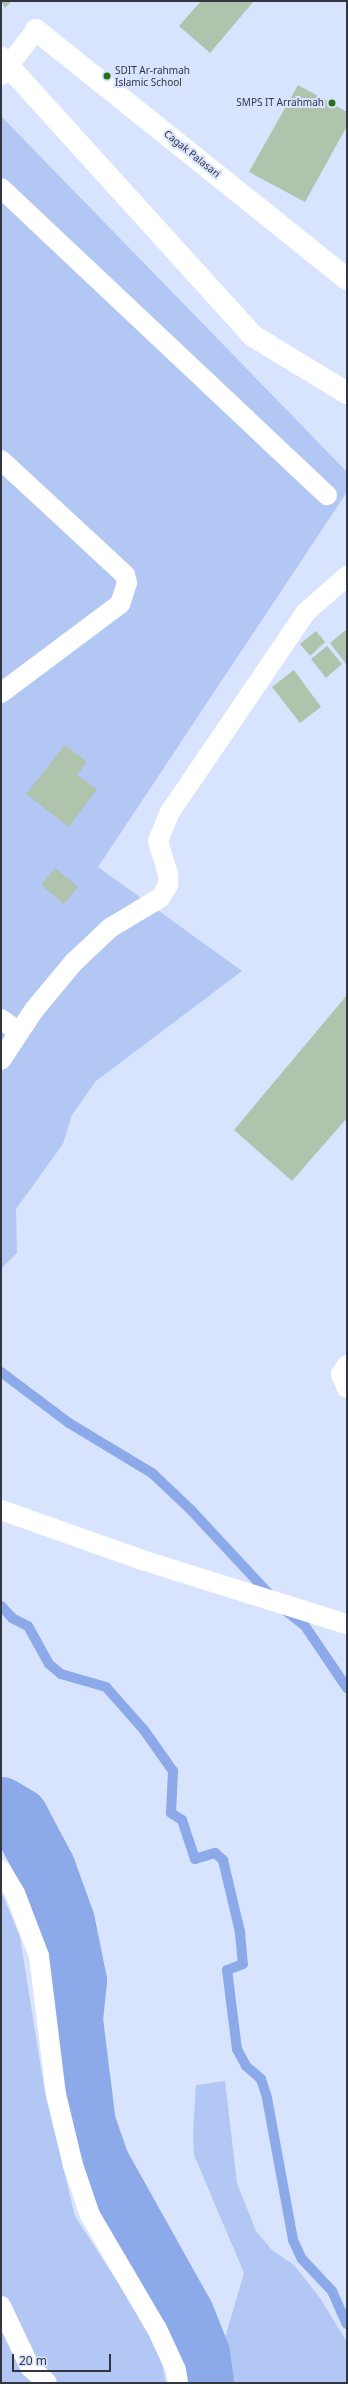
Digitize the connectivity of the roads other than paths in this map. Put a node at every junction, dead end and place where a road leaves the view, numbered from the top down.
1 (36, 30) joint
2 (4, 67) edge
3 (1, 188) edge
4 (347, 278) edge
5 (347, 393) edge
6 (1, 460) edge
7 (327, 494) dead end
8 (347, 576) edge
9 (1, 693) edge
10 (1, 1019) edge
11 (19, 1032) junction
12 (1, 1060) edge
13 (347, 1365) edge
14 (347, 1388) edge
15 (1, 1510) edge
16 (347, 1624) edge
17 (1, 1870) edge
18 (1, 2306) edge
19 (47, 2383) edge
20 (178, 2383) edge

1 - 2 lane
1 - 4 main road, Cagak Palasari
2 - 5 main road
3 - 7 lane
6 - 9 lane
8 - 11 lane
10 - 11 lane
11 - 12 lane
13 - 14 lane
15 - 16 lane
17 - 20 lane
18 - 19 lane

